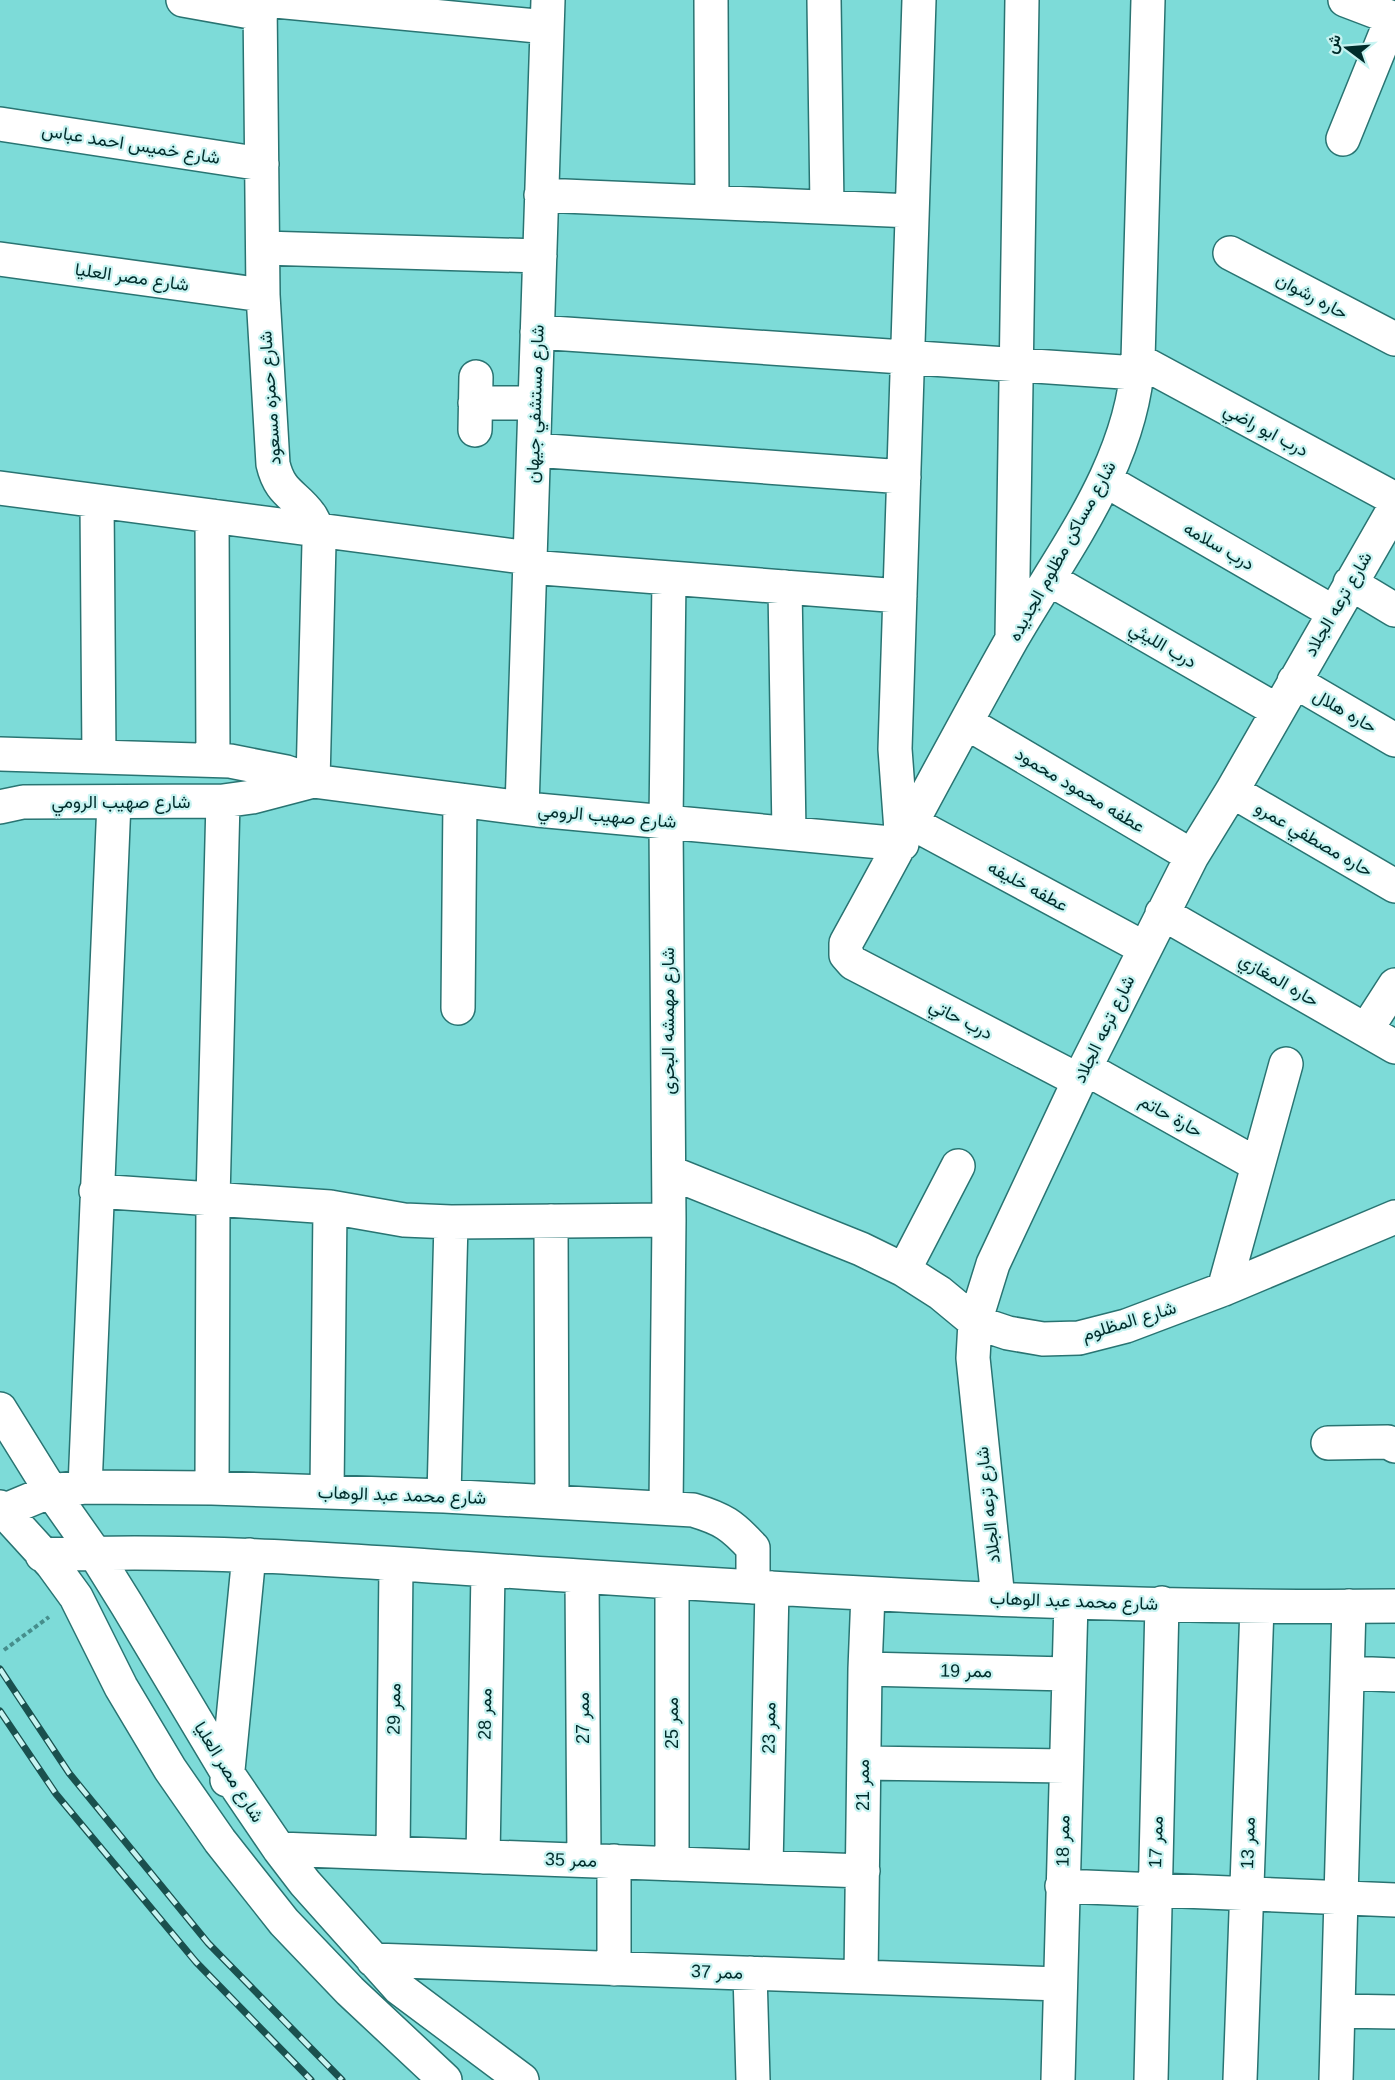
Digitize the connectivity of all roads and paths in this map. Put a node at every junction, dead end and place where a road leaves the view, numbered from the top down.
1 (183, 0) edge
2 (711, 0) edge
3 (824, 0) edge
4 (919, 0) edge
5 (1022, 0) edge
6 (1148, 0) edge
7 (1345, 0) edge
8 (262, 5) edge
9 (547, 14) edge
10 (1394, 18) edge
11 (0, 124) edge
12 (1343, 139) dead end
13 (262, 164) junction
14 (541, 195) junction
15 (712, 202) junction
16 (827, 207) junction
17 (912, 211) junction
18 (263, 248) junction
19 (1230, 253) dead end
20 (540, 256) junction
21 (0, 259) edge
22 (263, 295) junction
23 (537, 332) junction
24 (1395, 339) edge
25 (908, 358) junction
26 (1016, 365) junction
27 (1138, 367) junction
28 (475, 403) dead end
29 (535, 403) junction
30 (534, 450) junction
31 (904, 477) junction
32 (1105, 480) junction
33 (0, 488) edge
34 (1395, 499) edge
35 (97, 501) junction
36 (1395, 507) edge
37 (212, 516) junction
38 (317, 530) junction
39 (530, 562) junction
40 (669, 578) junction
41 (1049, 579) junction
42 (1350, 583) junction
43 (785, 587) junction
44 (900, 596) junction
45 (1395, 610) edge
46 (1333, 612) junction
47 (1012, 639) junction
48 (1294, 681) junction
49 (1278, 711) junction
50 (967, 723) junction
51 (1395, 740) edge
52 (0, 754) edge
53 (99, 757) junction
54 (213, 760) junction
55 (313, 782) junction
56 (1232, 791) junction
57 (460, 800) junction
58 (223, 801) junction
59 (114, 802) junction
60 (0, 807) edge
61 (522, 808) junction
62 (666, 822) junction
63 (789, 833) junction
64 (907, 833) junction
65 (1192, 856) junction
66 (1395, 886) edge
67 (1162, 913) junction
68 (1144, 948) junction
69 (846, 955) joint
70 (1395, 985) edge
71 (458, 1008) dead end
72 (1366, 1030) junction
73 (1395, 1047) edge
74 (1286, 1064) dead end
75 (1081, 1074) junction
76 (1258, 1165) junction
77 (958, 1166) dead end
78 (669, 1172) junction
79 (96, 1191) junction
80 (213, 1199) junction
81 (330, 1207) junction
82 (1395, 1216) edge
83 (669, 1220) junction
84 (551, 1221) junction
85 (451, 1222) junction
86 (904, 1270) junction
87 (1224, 1289) junction
88 (975, 1322) junction
89 (0, 1409) edge
90 (1328, 1443) dead end
91 (1395, 1446) edge
92 (85, 1487) junction
93 (212, 1488) junction
94 (51, 1491) junction
95 (327, 1492) junction
96 (444, 1496) junction
97 (552, 1502) junction
98 (666, 1508) junction
99 (2, 1509) edge
100 (94, 1552) junction
101 (42, 1554) junction
102 (249, 1555) junction
103 (396, 1564) junction
104 (488, 1571) junction
105 (582, 1577) junction
106 (672, 1582) junction
107 (763, 1588) junction
108 (867, 1594) junction
109 (76, 1597) junction
110 (998, 1599) junction
111 (1071, 1602) junction
112 (1162, 1604) junction
113 (1395, 1605) edge
114 (1349, 1606) junction
115 (1257, 1607) junction
116 (4, 1650) dead end
117 (865, 1669) junction
118 (1349, 1672) junction
119 (1068, 1674) junction
120 (1395, 1675) edge
121 (864, 1763) junction
122 (1065, 1766) junction
123 (228, 1774) junction
124 (220, 1841) junction
125 (279, 1849) junction
126 (393, 1853) junction
127 (483, 1857) junction
128 (599, 1861) junction
129 (672, 1864) junction
130 (766, 1867) junction
131 (863, 1871) junction
132 (1062, 1886) junction
133 (1154, 1890) junction
134 (1246, 1894) junction
135 (1342, 1898) junction
136 (1395, 1900) edge
137 (374, 1960) junction
138 (614, 1969) junction
139 (750, 1973) junction
140 (861, 1977) junction
141 (1060, 1984) junction
142 (1338, 2011) junction
143 (1395, 2012) edge
144 (445, 2080) edge
145 (522, 2080) edge
146 (753, 2080) edge
147 (1058, 2080) edge
148 (1151, 2080) edge
149 (1240, 2080) edge
150 (1336, 2080) edge

1 - 8 street
2 - 15 street
3 - 16 street
4 - 17 street
5 - 26 street
6 - 27 street, شارع مساكن مظلوم الجديده
7 - 10 street
8 - 9 street
8 - 13 street, شارع حمزه مسعود
9 - 14 street, شارع مستشفي جيهان
10 - 12 street
11 - 13 street, شارع خميس احمد عباس
13 - 18 street, شارع حمزه مسعود
14 - 15 street
14 - 20 street, شارع مستشفي جيهان
15 - 16 street
16 - 17 street
17 - 25 street
18 - 20 street
18 - 22 street, شارع حمزه مسعود
19 - 24 street, حاره رشوان
20 - 23 street, شارع مستشفي جيهان
21 - 22 street, شارع مصر العليا
22 - 38 street, شارع حمزه مسعود
23 - 25 street
23 - 29 street, شارع مستشفي جيهان
25 - 26 street
25 - 31 street
26 - 27 street
26 - 47 street
27 - 32 street, شارع مساكن مظلوم الجديده
27 - 34 street, درب ابو راضي
28 - 29 street
29 - 30 street, شارع مستشفي جيهان
30 - 31 street
30 - 39 street, شارع مستشفي جيهان
31 - 44 street
32 - 41 street, شارع مساكن مظلوم الجديده
32 - 46 street, درب سلامه
33 - 35 street
35 - 37 street
35 - 53 street
36 - 42 street, شارع ترعه الجلاد
37 - 38 street
37 - 54 street
38 - 39 street
38 - 55 street
39 - 40 street
39 - 61 street, شارع مستشفي جيهان
40 - 43 street
40 - 62 street, شارع مهمشه البحرى
41 - 47 street, شارع مساكن مظلوم الجديده
41 - 49 street, درب الليثي
42 - 45 street
42 - 46 street, شارع ترعه الجلاد
43 - 44 street
43 - 63 street
44 - 64 street
46 - 48 street, شارع ترعه الجلاد
47 - 50 street, شارع مساكن مظلوم الجديده
48 - 49 street, شارع ترعه الجلاد
48 - 51 street, حاره هلال
49 - 56 street, شارع ترعه الجلاد
50 - 64 street, شارع مساكن مظلوم الجديده
50 - 65 street, عطفه محمود محمود
52 - 53 street, شارع صهيب الرومي
53 - 54 street, شارع صهيب الرومي
54 - 55 street, شارع صهيب الرومي
55 - 57 street, شارع صهيب الرومي
55 - 58 street, شارع صهيب الرومي
56 - 65 street, شارع ترعه الجلاد
56 - 66 street, حاره مصطفي عمرو
57 - 61 street, شارع صهيب الرومي
57 - 71 street
58 - 59 street, شارع صهيب الرومي
58 - 80 street
59 - 60 street, شارع صهيب الرومي
59 - 79 street
61 - 62 street, شارع صهيب الرومي
62 - 63 street, شارع صهيب الرومي
62 - 78 street, شارع مهمشه البحرى
63 - 64 street, شارع صهيب الرومي
64 - 68 street, عطفه خليفه
64 - 69 street, شارع مساكن مظلوم الجديده
65 - 67 street, شارع ترعه الجلاد
67 - 68 street, شارع ترعه الجلاد
67 - 72 street, حاره المغازي
68 - 75 street, شارع ترعه الجلاد
69 - 75 street, درب حاتي
70 - 72 street
72 - 73 street, حاره المغازي
74 - 76 street
75 - 76 street, حارة حاتم
75 - 88 street, شارع ترعه الجلاد
76 - 87 street
77 - 86 street
78 - 83 street, شارع مهمشه البحرى
78 - 86 street, شارع المظلوم
79 - 80 street
79 - 92 street
80 - 81 street
80 - 93 street
81 - 85 street
81 - 95 street
82 - 87 street, شارع المظلوم
83 - 84 street
83 - 98 street, شارع مهمشه البحرى
84 - 85 street
84 - 97 street
85 - 96 street
86 - 88 street, شارع المظلوم
87 - 88 street, شارع المظلوم
88 - 110 street, شارع ترعه الجلاد
89 - 94 street, شارع مصر العليا
90 - 91 street
92 - 93 street, شارع محمد عبد الوهاب
92 - 94 street, شارع محمد عبد الوهاب
93 - 95 street, شارع محمد عبد الوهاب
94 - 99 street, شارع محمد عبد الوهاب
94 - 100 street, شارع مصر العليا
95 - 96 street, شارع محمد عبد الوهاب
96 - 97 street, شارع محمد عبد الوهاب
97 - 98 street, شارع محمد عبد الوهاب
98 - 107 street, شارع محمد عبد الوهاب
99 - 101 street
100 - 101 street, شارع محمد عبد الوهاب
100 - 102 street, شارع محمد عبد الوهاب
100 - 123 street, شارع مصر العليا
101 - 109 street
102 - 103 street, شارع محمد عبد الوهاب
102 - 123 street
103 - 104 street, شارع محمد عبد الوهاب
103 - 126 street, ممر 29
104 - 105 street, شارع محمد عبد الوهاب
104 - 127 street, ممر 28
105 - 106 street, شارع محمد عبد الوهاب
105 - 128 street, ممر 27
106 - 107 street, شارع محمد عبد الوهاب
106 - 129 street, ممر 25
107 - 108 street, شارع محمد عبد الوهاب
107 - 130 street, ممر 23
108 - 110 street, شارع محمد عبد الوهاب
108 - 117 street, ممر 21
109 - 116 path
109 - 124 street
110 - 111 street, شارع محمد عبد الوهاب
111 - 112 street, شارع محمد عبد الوهاب
111 - 119 street, ممر 18
112 - 115 street, شارع محمد عبد الوهاب
112 - 133 street, ممر 17
113 - 114 street, شارع محمد عبد الوهاب
114 - 115 street, شارع محمد عبد الوهاب
114 - 118 street
115 - 134 street, ممر 13
117 - 119 street, ممر 19
117 - 121 street, ممر 21
118 - 120 street
118 - 135 street
119 - 122 street, ممر 18
121 - 122 street
121 - 131 street, ممر 21
122 - 132 street, ممر 18
123 - 124 street
123 - 125 street, شارع مصر العليا
124 - 144 street
125 - 126 street, ممر 35
125 - 137 street, شارع مصر العليا
126 - 127 street, ممر 35
127 - 128 street, ممر 35
128 - 129 street, ممر 35
128 - 138 street, ممر 27
129 - 130 street, ممر 35
130 - 131 street, ممر 35
131 - 140 street, ممر 21
132 - 133 street
132 - 141 street, ممر 18
133 - 134 street
133 - 148 street, ممر 17
134 - 135 street
134 - 149 street, ممر 13
135 - 136 street
135 - 142 street
137 - 138 street, ممر 37
137 - 145 street, شارع مصر العليا
138 - 139 street, ممر 37
139 - 140 street, ممر 37
139 - 146 street
140 - 141 street, ممر 37
141 - 147 street, ممر 18
142 - 143 street
142 - 150 street

